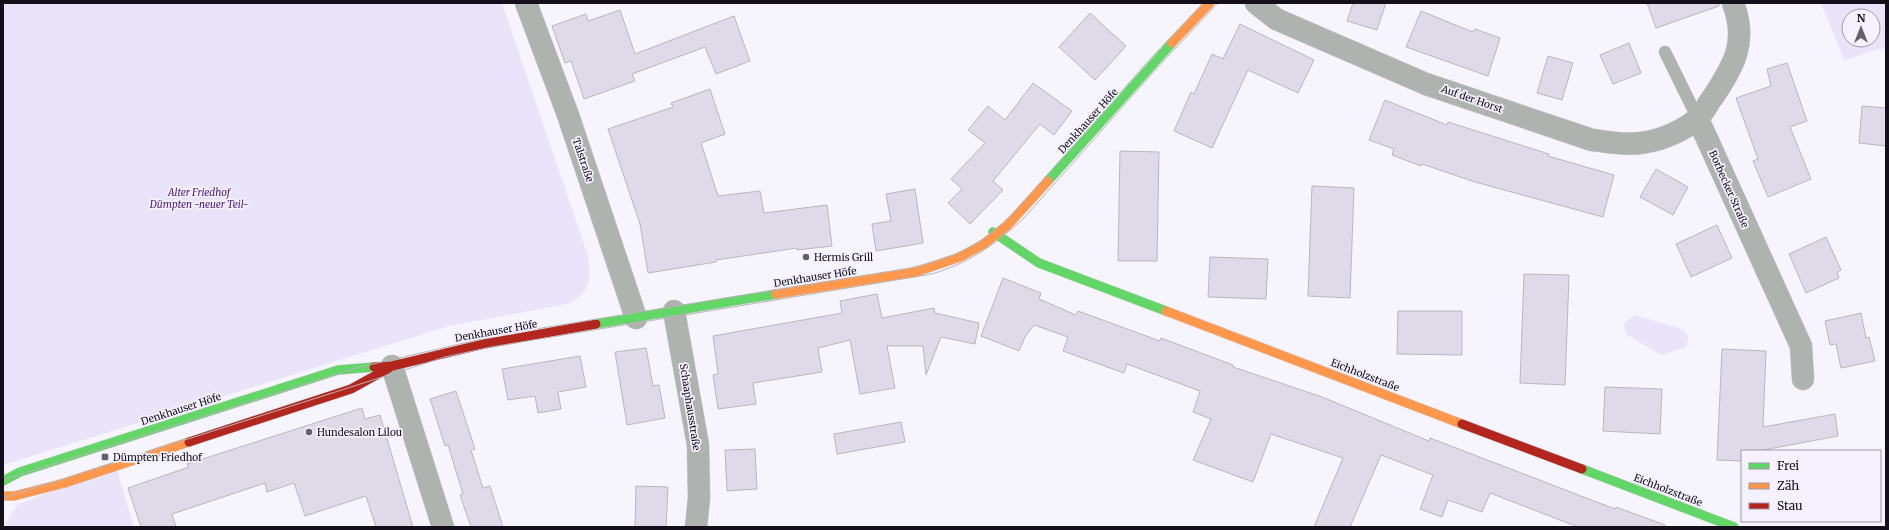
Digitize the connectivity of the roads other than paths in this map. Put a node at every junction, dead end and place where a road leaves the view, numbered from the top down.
1 (526, 3) edge
2 (1210, 3) edge
3 (1256, 3) edge
4 (1733, 3) edge
5 (1665, 52) dead end
6 (1698, 119) junction
7 (996, 234) junction
8 (674, 311) junction
9 (636, 318) junction
10 (392, 366) junction
11 (1803, 379) dead end
12 (3, 481) edge
13 (3, 496) edge
14 (443, 527) edge
15 (696, 527) edge
16 (1734, 527) edge

1 - 9 street, Talstraße
2 - 7 street, Denkhauser Höfe
3 - 6 street, Auf der Horst
4 - 6 street
5 - 6 lane
6 - 11 street, Borbecker Straße
7 - 8 street, Denkhauser Höfe
7 - 16 street, Eichholzstraße
8 - 9 street, Denkhauser Höfe
8 - 15 street, Schaaphausstraße
9 - 10 street, Denkhauser Höfe
10 - 12 street, Denkhauser Höfe
10 - 13 street, Denkhauser Höfe
10 - 14 street

